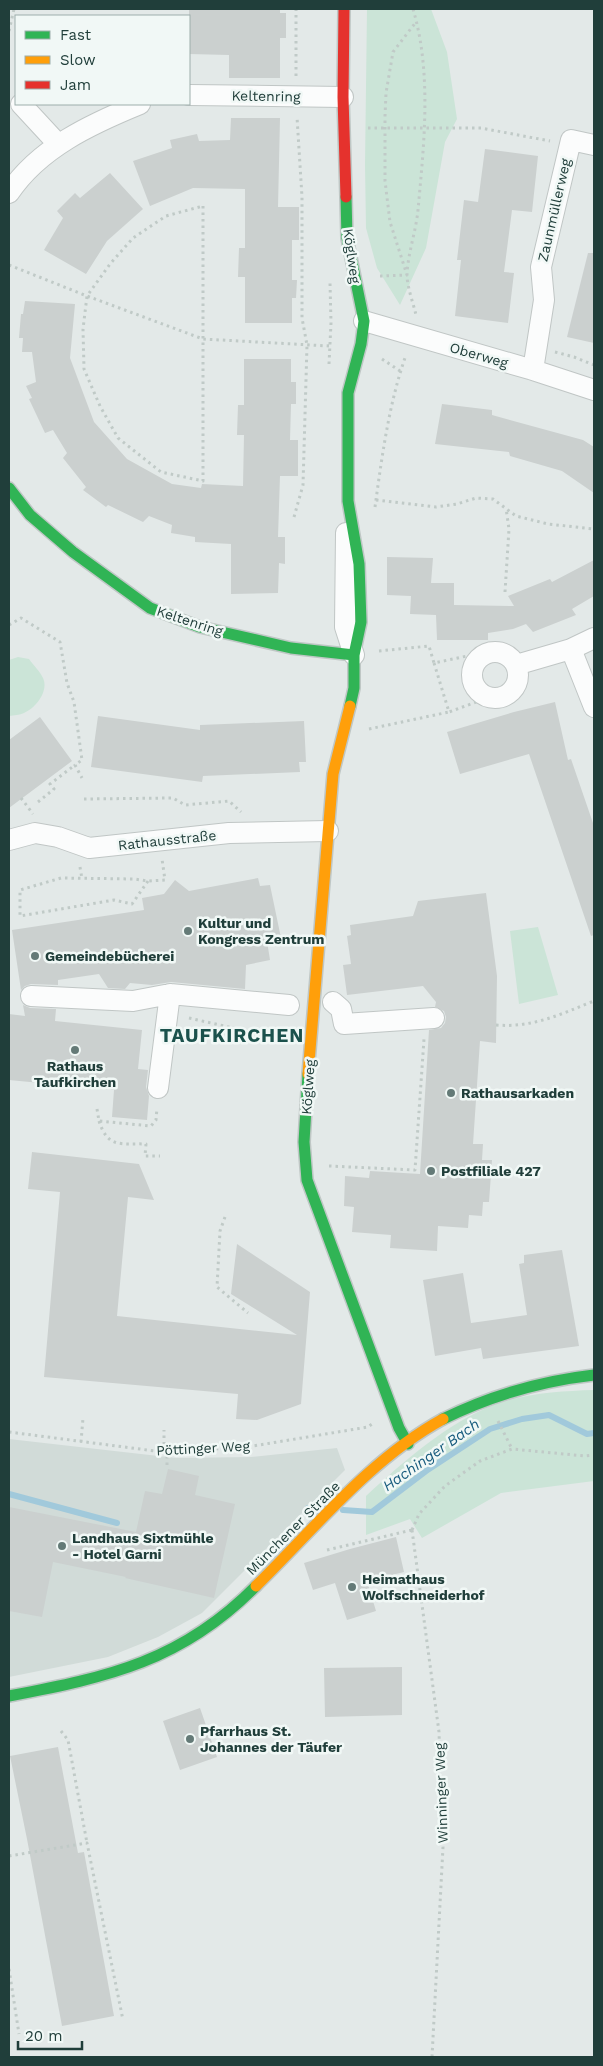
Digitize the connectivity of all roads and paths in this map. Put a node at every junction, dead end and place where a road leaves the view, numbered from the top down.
1 (14, 9) edge
2 (296, 9) edge
3 (344, 9) edge
4 (413, 9) edge
5 (416, 21) junction
6 (9, 31) edge
7 (190, 95) edge
8 (296, 96) junction
9 (343, 97) junction
10 (21, 105) edge
11 (138, 105) edge
12 (385, 127) junction
13 (424, 128) junction
14 (571, 140) junction
15 (344, 142) junction
16 (58, 144) junction
17 (594, 145) edge
18 (9, 193) edge
19 (9, 265) edge
20 (407, 275) junction
21 (87, 296) junction
22 (416, 315) dead end
23 (364, 321) junction
24 (204, 339) junction
25 (307, 345) junction
26 (329, 346) dead end
27 (532, 370) junction
28 (594, 390) edge
29 (9, 488) edge
30 (376, 500) dead end
31 (348, 501) joint
32 (506, 508) junction
33 (294, 517) dead end
34 (594, 529) edge
35 (505, 592) dead end
36 (9, 625) edge
37 (594, 638) edge
38 (572, 650) junction
39 (363, 653) junction
40 (478, 659) junction
41 (434, 663) junction
42 (516, 665) junction
43 (490, 698) junction
44 (594, 707) edge
45 (449, 712) junction
46 (344, 728) junction
47 (75, 765) junction
48 (82, 778) dead end
49 (84, 798) dead end
50 (38, 802) dead end
51 (242, 812) dead end
52 (328, 831) junction
53 (9, 840) edge
54 (162, 860) dead end
55 (82, 864) dead end
56 (82, 879) junction
57 (148, 882) junction
58 (31, 996) dead end
59 (594, 1001) edge
60 (332, 1002) dead end
61 (289, 1005) dead end
62 (172, 1008) junction
63 (430, 1018) joint
64 (496, 1025) dead end
65 (287, 1039) dead end
66 (157, 1097) joint
67 (97, 1108) dead end
68 (99, 1121) junction
69 (160, 1156) dead end
70 (305, 1165) junction
71 (225, 1217) dead end
72 (248, 1313) dead end
73 (594, 1375) edge
74 (392, 1410) junction
75 (83, 1418) dead end
76 (496, 1418) dead end
77 (164, 1430) dead end
78 (9, 1432) edge
79 (81, 1442) junction
80 (408, 1444) junction
81 (512, 1450) junction
82 (166, 1451) junction
83 (594, 1455) edge
84 (167, 1465) dead end
85 (412, 1530) junction
86 (323, 1550) dead end
87 (9, 1696) edge
88 (61, 1731) dead end
89 (87, 1843) junction
90 (9, 1856) edge
91 (9, 1969) edge
92 (123, 2020) dead end
93 (19, 2034) dead end
94 (432, 2057) edge

1 - 6 path
2 - 8 path
3 - 9 street, Köglweg
4 - 5 path
5 - 12 path
5 - 13 path
7 - 8 street, Keltenring
8 - 9 street, Keltenring
8 - 25 path
9 - 15 street, Köglweg
10 - 16 street
11 - 16 street
12 - 13 path
12 - 15 path
12 - 20 path
13 - 14 path
13 - 20 path
14 - 17 street
14 - 27 street, Zaunmüllerweg
15 - 23 street, Köglweg
16 - 18 street
19 - 21 path
20 - 22 path
21 - 24 path
21 - 24 path
21 - 24 path
23 - 27 street, Oberweg
23 - 31 street, Köglweg
24 - 25 path
25 - 26 path
25 - 33 path
27 - 28 street, Oberweg
29 - 39 street, Keltenring
30 - 32 path
31 - 39 street, Köglweg
32 - 34 path
32 - 35 path
36 - 47 path
37 - 38 street
38 - 42 street
38 - 44 street
39 - 41 path
39 - 46 street, Köglweg
40 - 41 path
40 - 42 street
40 - 43 street
41 - 45 path
42 - 43 street
43 - 45 path
45 - 46 path
46 - 52 street, Köglweg
47 - 48 path
47 - 50 path
49 - 51 path
52 - 53 street, Rathausstraße
52 - 70 street, Köglweg
54 - 57 path
55 - 56 path
56 - 57 path
56 - 57 path
58 - 62 street
59 - 64 path
60 - 63 street
61 - 62 street
62 - 65 path
62 - 66 street
63 - 70 path
66 - 68 path
67 - 68 path
68 - 69 path
70 - 74 street, Köglweg
71 - 72 path
73 - 80 street, Münchener Straße
74 - 80 street, Köglweg
74 - 82 path, Pöttinger Weg
75 - 79 path
76 - 81 path
77 - 82 path
78 - 79 path, Pöttinger Weg
79 - 82 path, Pöttinger Weg
80 - 87 street, Münchener Straße
81 - 83 path
81 - 85 path
82 - 84 path
85 - 86 path
85 - 94 path, Winninger Weg
88 - 89 path
89 - 90 path
89 - 92 path
91 - 93 path

